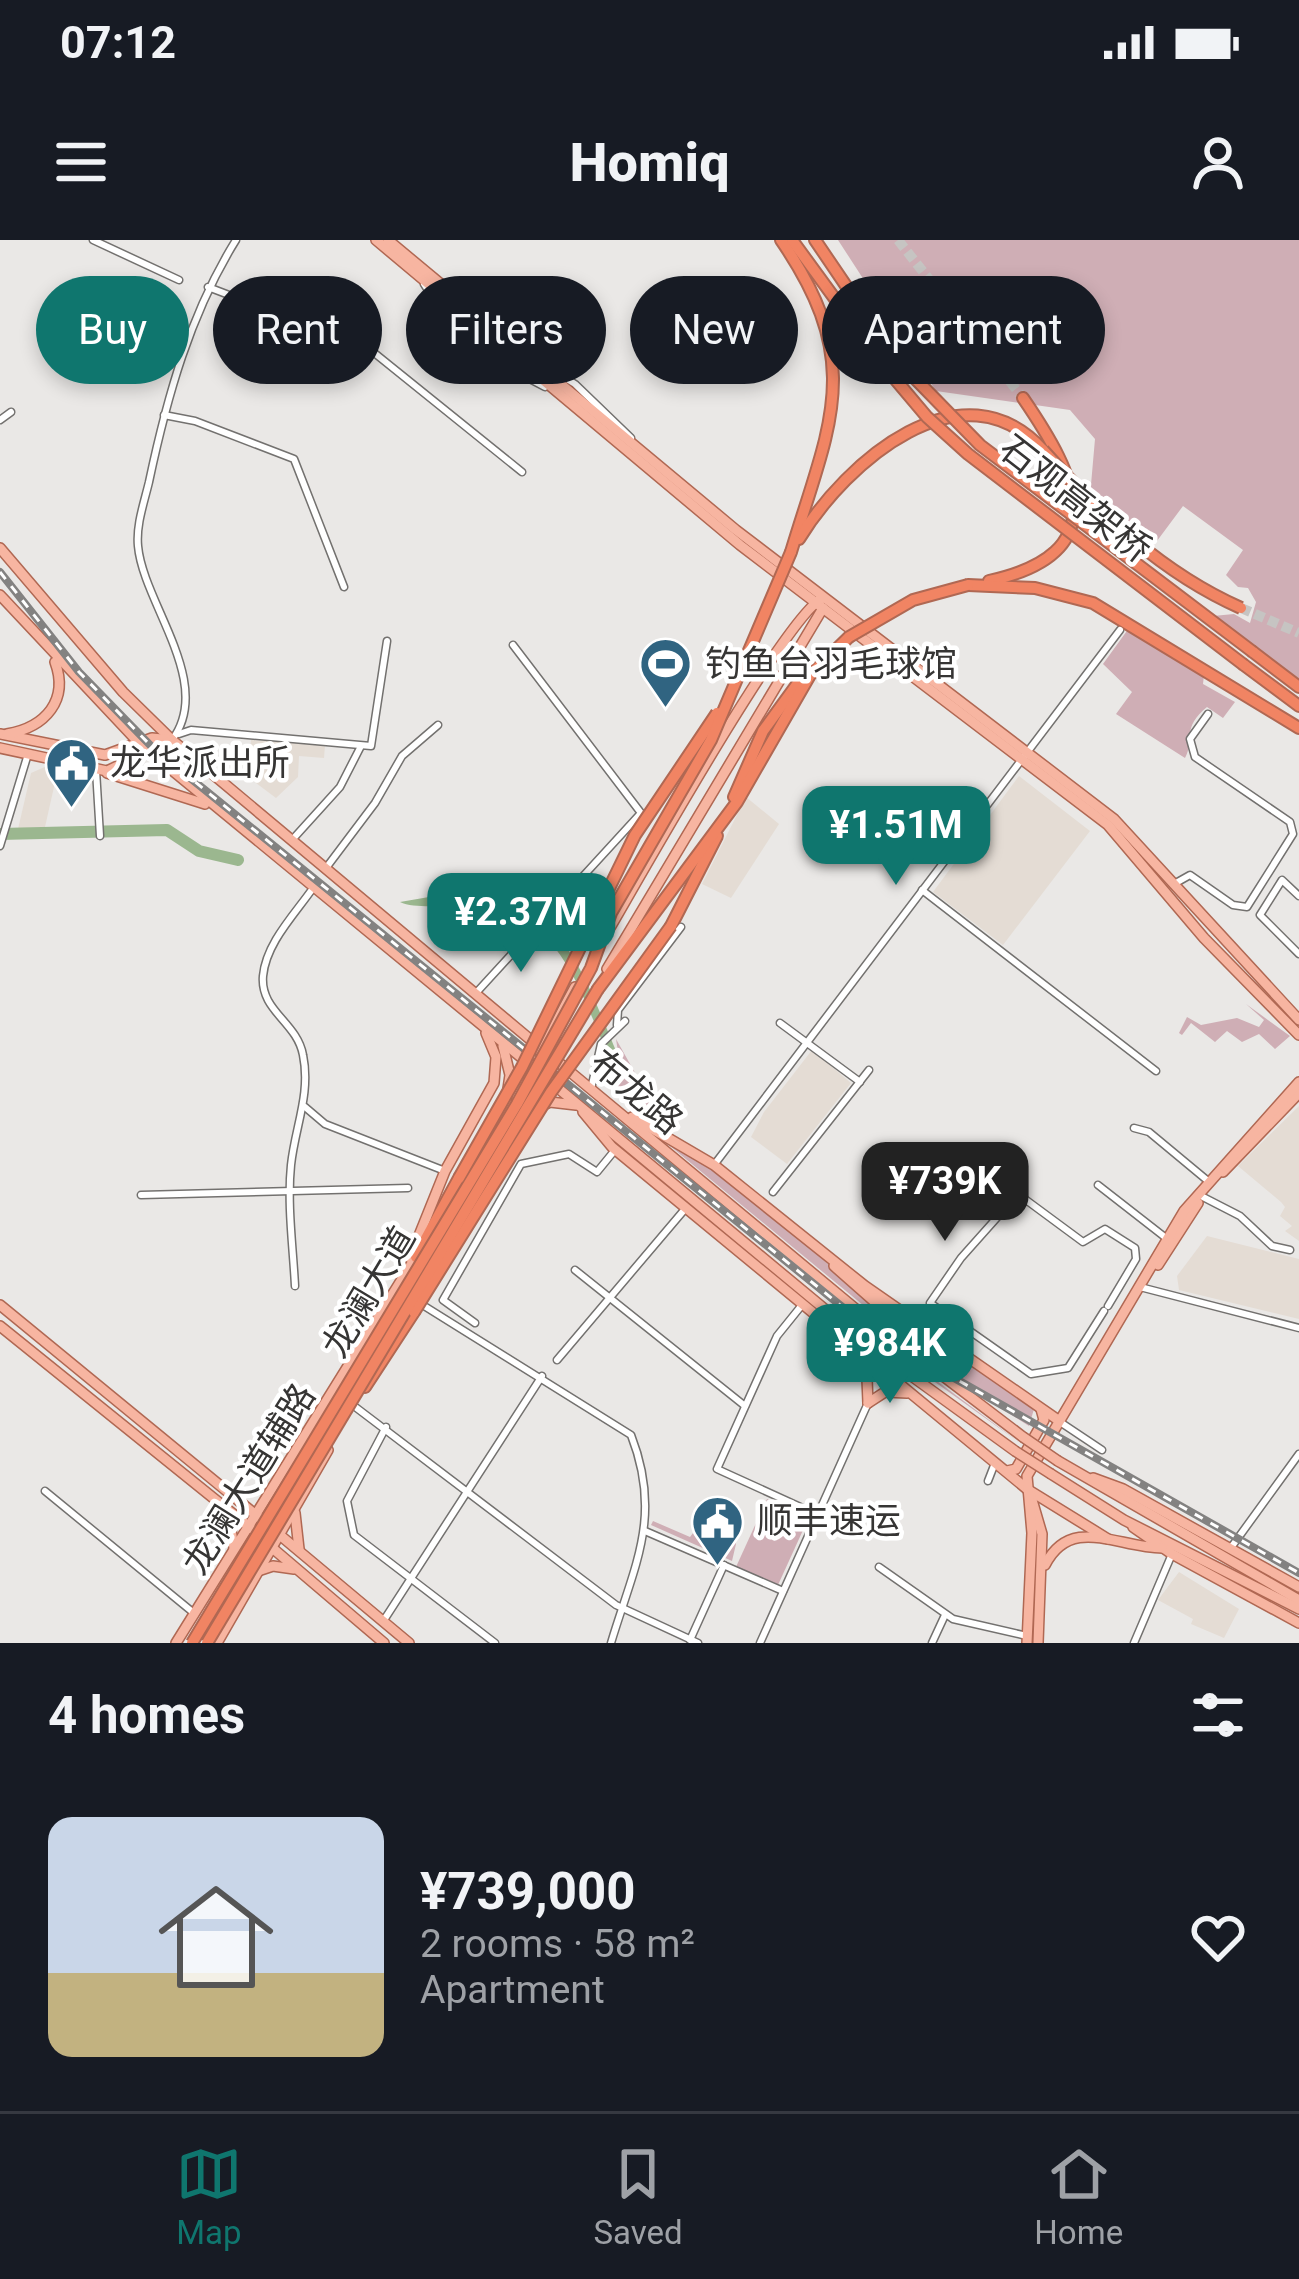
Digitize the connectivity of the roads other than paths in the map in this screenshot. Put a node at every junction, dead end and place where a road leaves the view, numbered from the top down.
1 (93, 240) edge
2 (236, 240) edge
3 (376, 240) edge
4 (388, 240) edge
5 (781, 240) edge
6 (792, 240) edge
7 (815, 240) edge
8 (168, 276) edge
9 (837, 276) edge
10 (822, 277) edge
11 (208, 287) junction
12 (909, 384) edge
13 (914, 384) edge
14 (1023, 398) tunnel mouth
15 (11, 412) dead end
16 (164, 415) junction
17 (0, 420) edge
18 (521, 472) dead end
19 (0, 548) edge
20 (791, 552) junction
21 (789, 583) junction
22 (968, 585) junction
23 (344, 587) dead end
24 (0, 595) edge
25 (820, 603) junction
26 (1241, 608) tunnel mouth
27 (797, 623) junction
28 (1120, 630) dead end
29 (848, 632) junction
30 (810, 633) junction
31 (387, 641) dead end
32 (514, 645) dead end
33 (53, 657) junction
34 (737, 679) junction
35 (1299, 687) edge
36 (1299, 706) edge
37 (1208, 714) dead end
38 (437, 725) dead end
39 (1299, 728) edge
40 (1, 735) edge
41 (172, 740) junction
42 (139, 743) junction
43 (361, 746) junction
44 (0, 748) edge
45 (150, 753) junction
46 (28, 754) junction
47 (1023, 756) junction
48 (96, 770) junction
49 (238, 795) junction
50 (223, 813) junction
51 (99, 836) dead end
52 (292, 840) junction
53 (1, 844) edge
54 (653, 856) junction
55 (668, 865) junction
56 (326, 868) junction
57 (1171, 886) junction
58 (313, 888) junction
59 (922, 890) junction
60 (1299, 896) edge
61 (681, 927) dead end
62 (1299, 954) edge
63 (589, 968) junction
64 (597, 989) junction
65 (476, 993) junction
66 (562, 1009) junction
67 (475, 1020) junction
68 (1299, 1020) edge
69 (577, 1021) junction
70 (511, 1023) junction
71 (780, 1023) dead end
72 (1299, 1035) edge
73 (496, 1036) junction
74 (805, 1040) junction
75 (541, 1048) junction
76 (555, 1059) junction
77 (531, 1066) junction
78 (869, 1070) dead end
79 (1156, 1071) dead end
80 (545, 1077) junction
81 (860, 1082) junction
82 (1299, 1082) edge
83 (587, 1086) junction
84 (1299, 1094) edge
85 (305, 1107) junction
86 (581, 1107) junction
87 (615, 1107) junction
88 (505, 1116) junction
89 (522, 1117) junction
90 (637, 1128) junction
91 (1135, 1128) dead end
92 (620, 1147) junction
93 (714, 1165) junction
94 (445, 1171) junction
95 (1208, 1181) junction
96 (1098, 1185) dead end
97 (291, 1188) junction
98 (408, 1188) dead end
99 (773, 1192) dead end
100 (141, 1196) dead end
101 (1202, 1197) junction
102 (466, 1208) junction
103 (685, 1209) junction
104 (488, 1221) junction
105 (1168, 1239) junction
106 (1290, 1250) dead end
107 (824, 1253) junction
108 (759, 1254) junction
109 (416, 1257) junction
110 (575, 1270) dead end
111 (400, 1285) junction
112 (295, 1286) dead end
113 (1141, 1287) junction
114 (393, 1297) junction
115 (610, 1298) junction
116 (411, 1302) junction
117 (0, 1305) edge
118 (804, 1306) junction
119 (1106, 1308) joint
120 (475, 1323) dead end
121 (0, 1326) edge
122 (1299, 1328) edge
123 (840, 1338) junction
124 (557, 1360) dead end
125 (542, 1376) junction
126 (365, 1387) joint
127 (962, 1393) junction
128 (915, 1396) junction
129 (868, 1403) junction
130 (354, 1406) junction
131 (745, 1406) junction
132 (1041, 1409) junction
133 (1058, 1420) junction
134 (386, 1427) junction
135 (1102, 1450) dead end
136 (1299, 1454) edge
137 (1000, 1467) junction
138 (1077, 1473) junction
139 (988, 1481) dead end
140 (1027, 1489) junction
141 (470, 1490) junction
142 (45, 1491) dead end
143 (273, 1495) junction
144 (237, 1499) junction
145 (296, 1506) junction
146 (225, 1507) junction
147 (818, 1515) junction
148 (259, 1517) junction
149 (1124, 1520) junction
150 (250, 1528) junction
151 (1163, 1530) junction
152 (645, 1531) junction
153 (279, 1534) junction
154 (1108, 1539) junction
155 (271, 1547) junction
156 (1230, 1550) junction
157 (1167, 1551) junction
158 (302, 1554) junction
159 (233, 1555) junction
160 (724, 1565) junction
161 (226, 1568) junction
162 (880, 1568) dead end
163 (297, 1570) junction
164 (1037, 1572) junction
165 (413, 1577) junction
166 (251, 1579) junction
167 (1299, 1588) edge
168 (783, 1591) junction
169 (1299, 1600) edge
170 (622, 1608) junction
171 (1299, 1610) edge
172 (196, 1614) junction
173 (945, 1616) junction
174 (382, 1622) junction
175 (1299, 1623) edge
176 (1031, 1641) edge
177 (692, 1642) edge
178 (176, 1643) edge
179 (192, 1643) edge
180 (207, 1643) edge
181 (217, 1643) edge
182 (384, 1643) edge
183 (409, 1643) edge
184 (495, 1643) edge
185 (611, 1643) edge
186 (760, 1643) edge
187 (932, 1643) edge
188 (1134, 1643) edge

1 - 8 street
2 - 11 street
3 - 21 main road
4 - 25 main road
5 - 20 highway
6 - 10 highway
7 - 9 highway
11 - 16 street
11 - 18 street
12 - 36 highway, 石观高架桥, bridge
13 - 35 highway, 石观高架桥, bridge
14 - 22 highway, bridge
15 - 17 street
16 - 23 street
16 - 41 street
19 - 41 main road, 布龙路
20 - 26 highway, bridge
20 - 34 highway, bridge
21 - 25 main road
21 - 27 main road
22 - 29 highway, bridge
22 - 39 highway
24 - 33 main road, 布龙路
25 - 27 main road, 龙澜大道辅路
25 - 29 main road
25 - 30 main road
25 - 47 main road
27 - 54 main road, 龙澜大道辅路
28 - 47 street
29 - 30 main road
29 - 47 main road
29 - 64 highway, 龙澜大道
29 - 116 highway, bridge
30 - 55 main road
31 - 43 street
32 - 65 street
33 - 40 main road
33 - 42 main road, 布龙路
34 - 63 highway, 龙澜大道, bridge
34 - 109 highway, bridge
37 - 57 street
38 - 56 street
40 - 42 main road
41 - 42 main road
41 - 43 street
41 - 45 main road
41 - 49 main road, 布龙路
42 - 45 main road, 布龙路
43 - 52 street
44 - 46 main road
45 - 48 main road
45 - 50 main road, 布龙路
46 - 48 main road
46 - 53 street
47 - 57 main road
47 - 59 street
48 - 50 main road
48 - 51 street
49 - 50 main road
49 - 52 main road, 布龙路
50 - 58 main road, 布龙路
52 - 56 main road, 布龙路
54 - 55 main road
54 - 63 main road, 龙澜大道辅路
55 - 64 main road
56 - 65 main road, 布龙路
57 - 68 main road
57 - 72 main road
58 - 67 main road, 布龙路
58 - 85 street
59 - 74 street
59 - 79 street
60 - 62 street
61 - 83 street
63 - 66 main road, 龙澜大道辅路, bridge
63 - 179 highway, 龙澜大道, bridge
64 - 69 main road, bridge
64 - 180 highway, 龙澜大道, bridge
65 - 70 main road, 布龙路
66 - 70 main road
66 - 75 main road, 龙澜大道辅路
67 - 73 main road, 布龙路
67 - 94 main road
69 - 76 main road
69 - 83 main road
70 - 75 main road, 布龙路
71 - 74 street
73 - 77 main road, 布龙路
73 - 88 main road
74 - 81 street
74 - 93 street
75 - 76 main road, 布龙路
75 - 77 main road, 龙澜大道辅路
76 - 80 main road
76 - 83 main road, 布龙路
77 - 80 main road, 布龙路
77 - 88 main road, 龙澜大道辅路
78 - 81 street
80 - 86 main road, 布龙路
80 - 89 main road
81 - 99 street
82 - 95 main road
83 - 87 main road, 布龙路
84 - 101 main road
85 - 94 street
85 - 97 street
86 - 89 main road
86 - 92 main road, 布龙路
87 - 90 main road, 布龙路
87 - 93 main road
88 - 109 main road, 龙澜大道辅路
89 - 102 main road
90 - 92 main road
90 - 127 main road, 布龙路
91 - 95 street
92 - 103 main road
92 - 104 street
92 - 108 main road, 布龙路
93 - 107 main road
94 - 111 main road
95 - 105 main road
96 - 105 street
97 - 98 street
97 - 100 street
97 - 112 street
101 - 106 street
101 - 113 main road
102 - 104 street
102 - 116 main road
103 - 115 street
103 - 118 main road
104 - 120 street
105 - 113 main road
107 - 127 main road
107 - 132 main road
108 - 118 main road
108 - 149 main road, 布龙路, bridge
109 - 111 main road, 龙澜大道辅路
110 - 115 street
111 - 114 main road, 龙澜大道辅路
111 - 116 main road
113 - 122 street
113 - 133 main road
114 - 116 main road
114 - 143 main road, 龙澜大道辅路
115 - 124 street
115 - 131 street
116 - 125 street
116 - 126 highway
117 - 144 main road
118 - 123 main road
118 - 131 street
119 - 119 street
121 - 146 main road
123 - 128 main road
123 - 129 main road
125 - 141 street
125 - 152 street
126 - 130 main road, 龙澜大道辅路
127 - 138 main road, 布龙路, bridge
128 - 129 main road
128 - 137 main road
129 - 147 street
130 - 134 street
130 - 145 main road, 龙澜大道辅路
131 - 147 street
132 - 133 main road
132 - 137 main road
133 - 135 street
133 - 140 main road
134 - 141 street
134 - 165 street
136 - 156 street
137 - 139 street
137 - 140 main road
138 - 151 main road, 布龙路
138 - 156 main road
140 - 154 main road
140 - 164 main road
141 - 165 street
141 - 170 street
142 - 172 street
143 - 144 main road
143 - 145 main road
143 - 148 main road, 龙澜大道辅路
144 - 148 main road
145 - 153 main road, 龙澜大道辅路
145 - 158 main road
146 - 150 main road
146 - 159 main road
147 - 168 street
148 - 150 main road, 龙澜大道辅路
148 - 153 main road
149 - 151 main road, 布龙路
149 - 157 main road
150 - 155 main road
150 - 159 main road, 龙澜大道辅路
151 - 169 main road, 布龙路
151 - 171 main road, 布龙路
152 - 160 street
152 - 170 street
153 - 155 main road, 龙澜大道辅路
153 - 158 main road
154 - 157 main road
154 - 164 main road
155 - 163 main road
155 - 166 main road, 龙澜大道辅路
156 - 167 main road
157 - 175 main road
157 - 188 street
158 - 174 main road
159 - 161 main road, 龙澜大道辅路
160 - 168 street
160 - 177 street
161 - 166 main road
161 - 172 main road, 龙澜大道辅路
162 - 173 street
163 - 166 main road
163 - 182 main road
164 - 176 main road
165 - 174 street
165 - 184 street
166 - 181 main road, 龙澜大道辅路
168 - 186 street
170 - 177 street
170 - 185 street
172 - 178 main road, 龙澜大道辅路
173 - 176 street
173 - 187 street
174 - 183 main road

